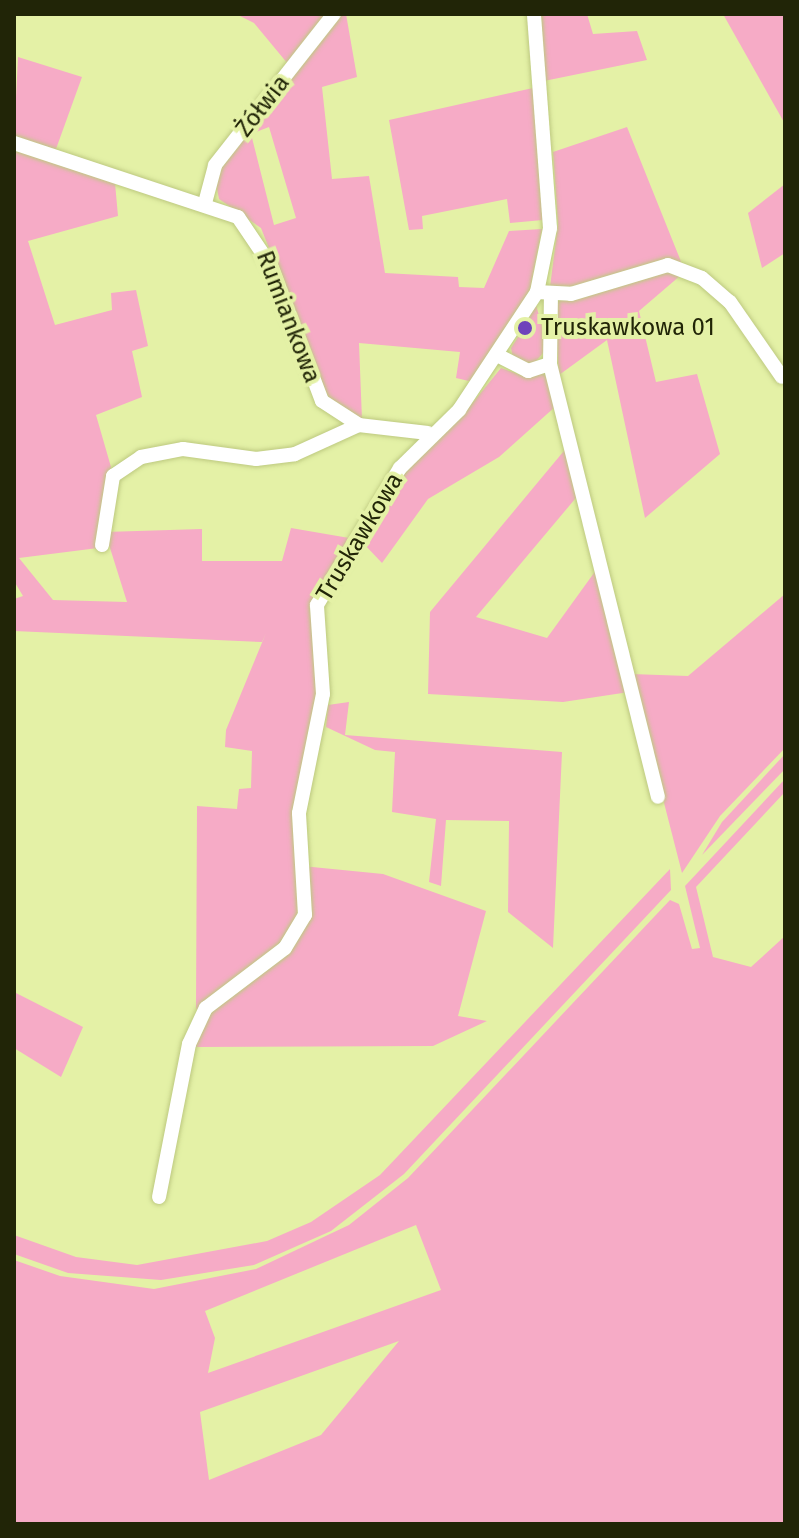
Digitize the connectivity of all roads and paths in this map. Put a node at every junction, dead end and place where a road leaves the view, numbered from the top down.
1 (334, 14) edge
2 (534, 14) edge
3 (14, 143) edge
4 (205, 203) junction
5 (544, 294) junction
6 (499, 356) junction
7 (550, 364) junction
8 (782, 377) dead end
9 (359, 425) junction
10 (428, 433) junction
11 (102, 545) dead end
12 (658, 797) dead end
13 (159, 1197) dead end

1 - 4 street, Żółwia
2 - 5 street, Truskawkowa
3 - 4 street, Rumiankowa
4 - 9 street, Rumiankowa
5 - 6 street, Truskawkowa
5 - 7 street
5 - 8 street
6 - 7 street
6 - 10 street, Truskawkowa
7 - 12 street
9 - 10 street, Rumiankowa
9 - 11 street
10 - 13 street, Truskawkowa

